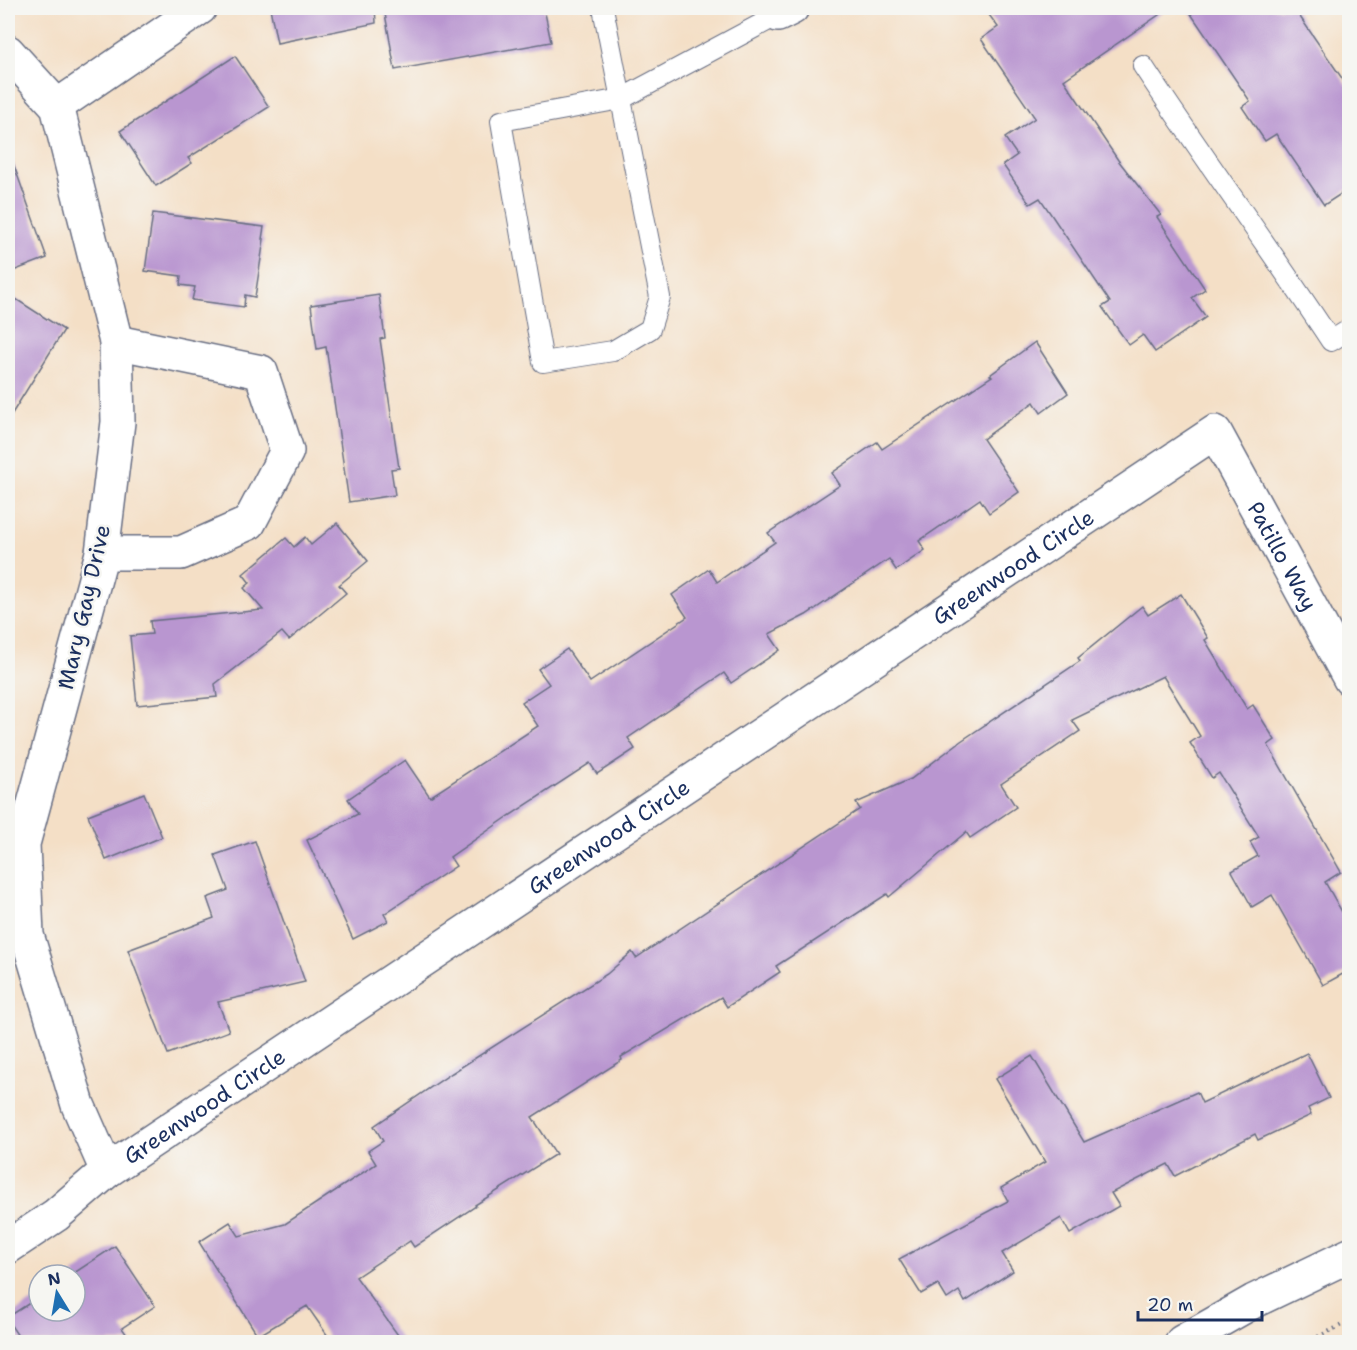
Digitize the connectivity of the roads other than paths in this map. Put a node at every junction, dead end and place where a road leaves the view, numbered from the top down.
1 (200, 8) edge
2 (603, 8) edge
3 (785, 11) edge
4 (8, 52) edge
5 (1143, 66) dead end
6 (621, 99) junction
7 (57, 106) junction
8 (1350, 329) edge
9 (116, 342) junction
10 (1215, 432) joint
11 (102, 553) junction
12 (1350, 679) edge
13 (17, 938) edge
14 (107, 1171) junction
15 (8, 1247) edge
16 (1350, 1256) edge
17 (1182, 1342) edge

1 - 7 street
2 - 6 lane
3 - 6 lane
4 - 7 street, Mary Gay Drive
5 - 8 lane
6 - 6 lane
7 - 9 street, Mary Gay Drive
9 - 11 street, Mary Gay Drive
9 - 11 street
10 - 12 street, Patillo Way
10 - 14 street, Greenwood Circle
11 - 13 street, Mary Gay Drive
13 - 14 street, Mary Gay Drive
14 - 15 street, Greenwood Circle
16 - 17 street

